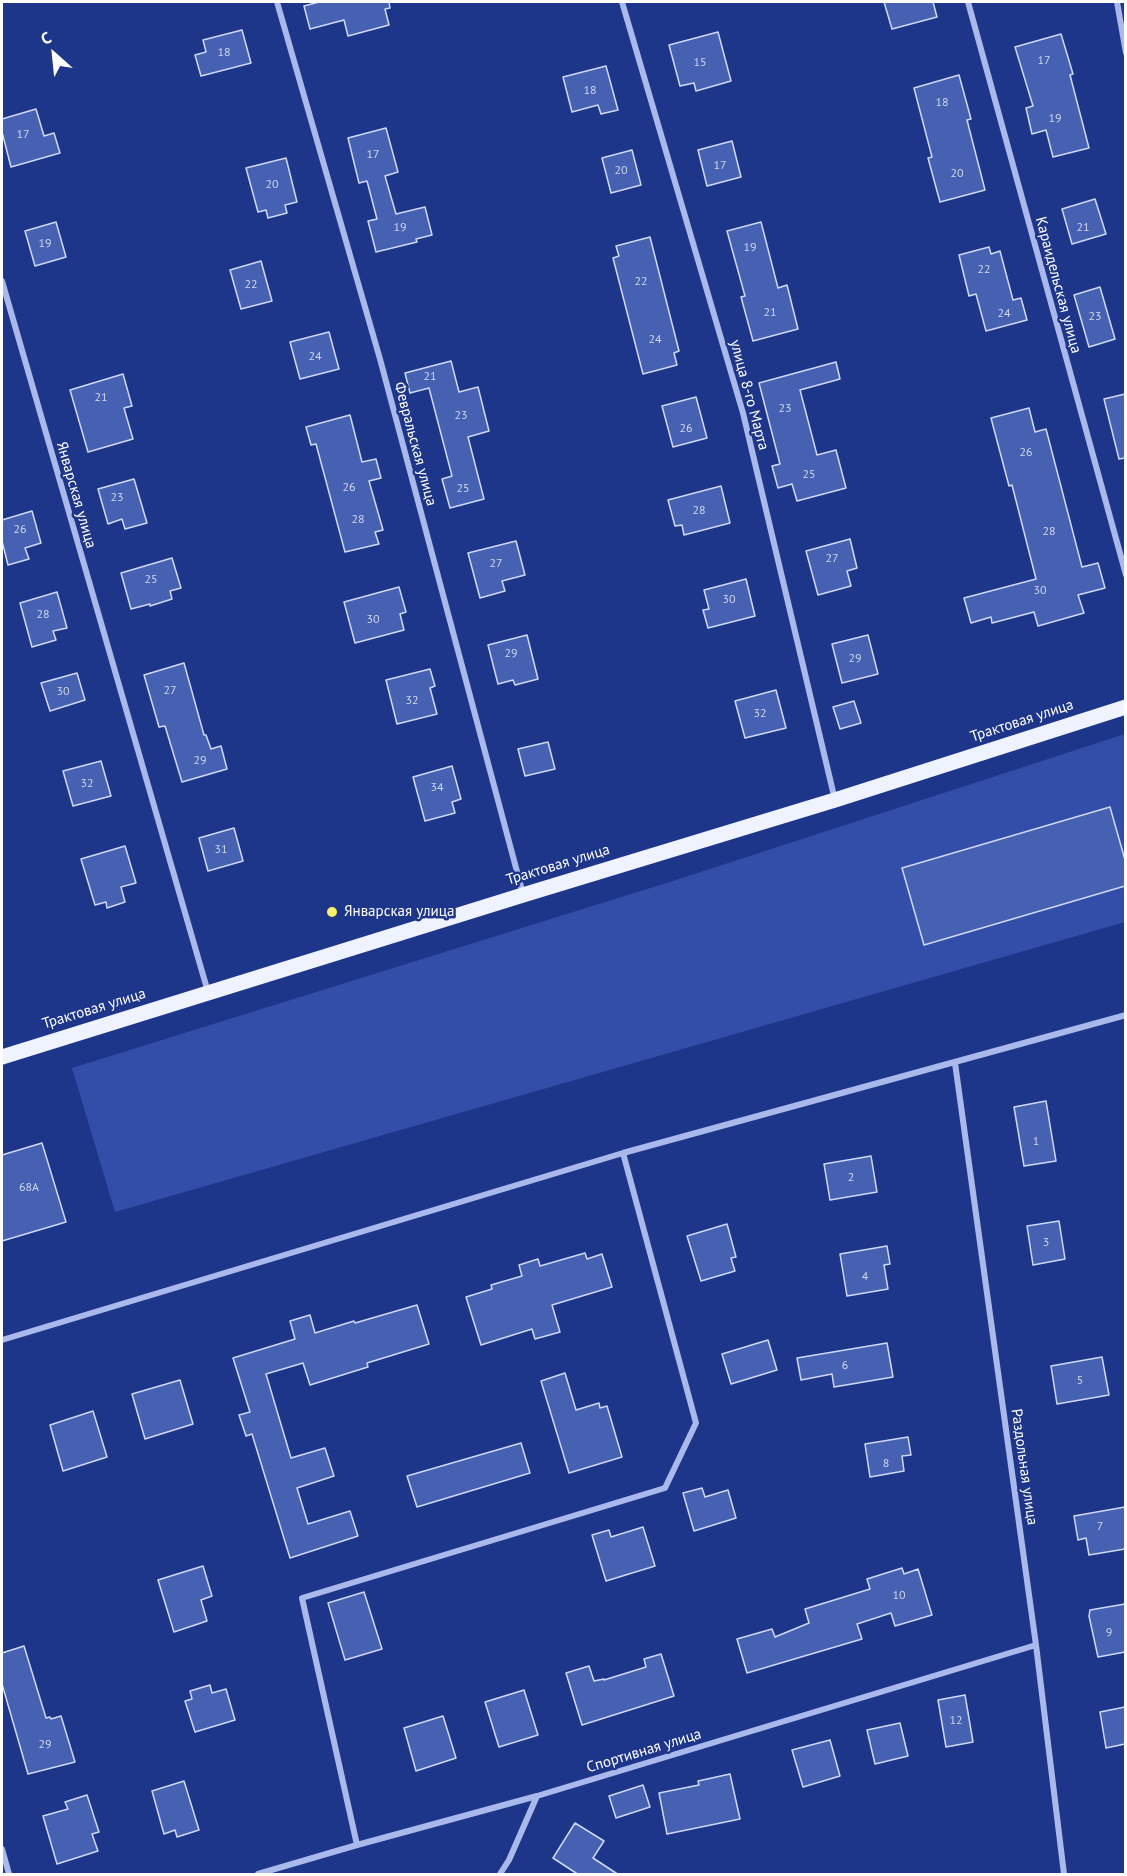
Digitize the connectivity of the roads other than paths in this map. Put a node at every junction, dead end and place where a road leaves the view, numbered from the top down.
1 (277, 2) edge
2 (622, 2) edge
3 (968, 2) edge
4 (1117, 2) edge
5 (1125, 53) edge
6 (2, 281) edge
7 (1125, 575) edge
8 (1125, 707) edge
9 (835, 800) junction
10 (523, 895) junction
11 (209, 993) junction
12 (1125, 1015) edge
13 (2, 1057) edge
14 (955, 1063) junction
15 (623, 1153) junction
16 (2, 1340) edge
17 (1036, 1645) junction
18 (537, 1796) junction
19 (357, 1845) junction
20 (2, 1849) edge
21 (9, 1875) edge
22 (258, 1875) edge
23 (500, 1875) edge
24 (1064, 1875) edge

1 - 10 street, Февральская улица
2 - 9 street, улица 8-го Марта
3 - 7 street, Караидельская улица
4 - 5 street
6 - 11 street, Январская улица
8 - 9 main road, Трактовая улица
9 - 10 main road, Трактовая улица
10 - 11 main road, Трактовая улица
11 - 13 main road, Трактовая улица
12 - 14 street
14 - 15 street
14 - 17 street, Раздольная улица
15 - 16 street
15 - 19 street
17 - 18 street, Спортивная улица
17 - 24 street, Раздольная улица
18 - 19 street, Спортивная улица
18 - 23 street
19 - 22 street, Спортивная улица
20 - 21 street

